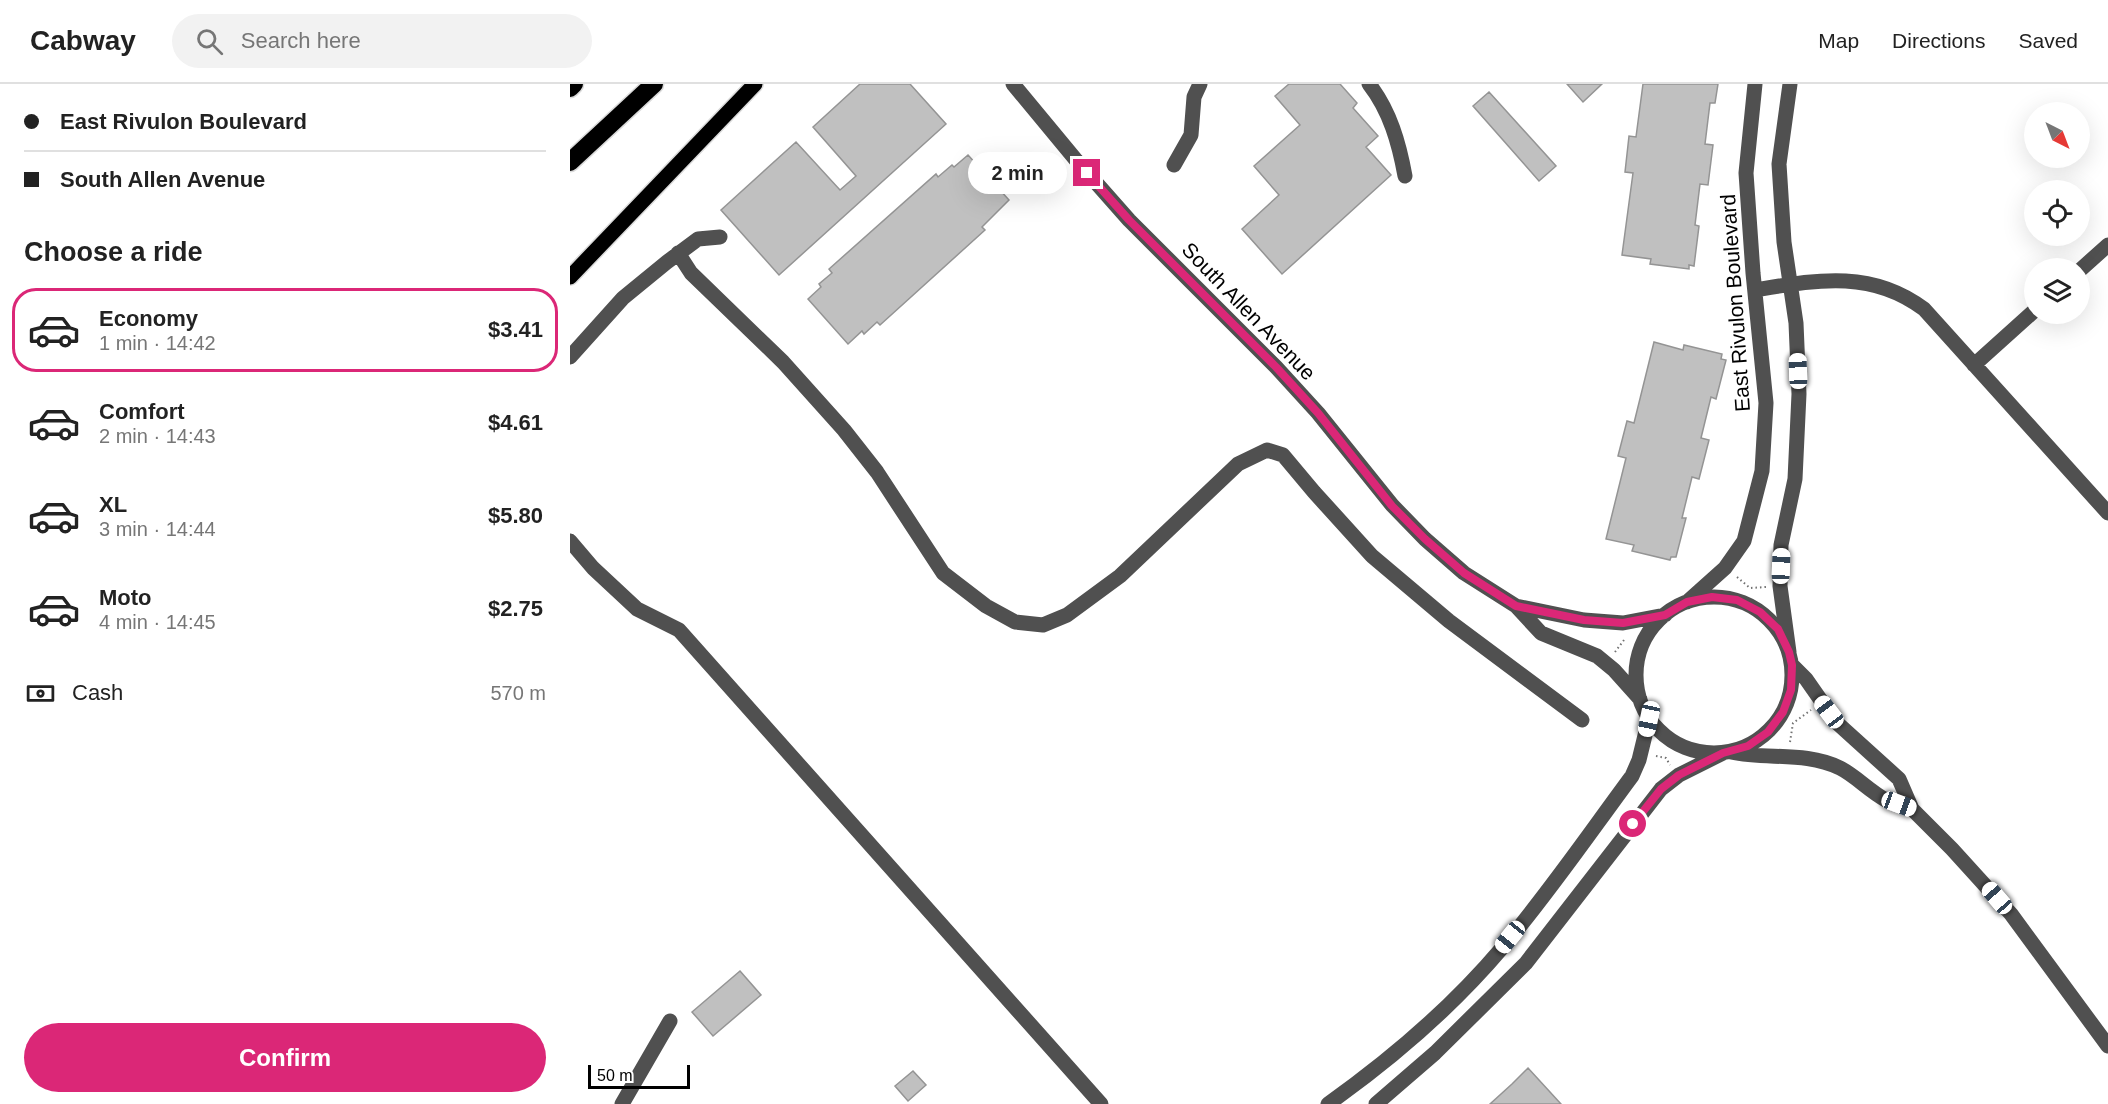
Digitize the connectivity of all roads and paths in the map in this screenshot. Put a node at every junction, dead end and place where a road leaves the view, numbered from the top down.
1 (574, 84) edge
2 (654, 84) edge
3 (755, 84) edge
4 (1013, 84) edge
5 (1200, 84) edge
6 (1369, 84) edge
7 (1755, 84) edge
8 (1790, 84) edge
9 (570, 88) edge
10 (570, 162) edge
11 (1174, 165) dead end
12 (1405, 176) dead end
13 (720, 237) dead end
14 (2108, 245) edge
15 (678, 253) junction
16 (2090, 261) edge
17 (570, 277) edge
18 (1791, 284) junction
19 (1755, 290) junction
20 (2024, 320) edge
21 (570, 357) edge
22 (1974, 365) junction
23 (2108, 513) edge
24 (570, 541) edge
25 (1733, 574) dead end
26 (1769, 587) dead end
27 (1687, 602) junction
28 (1516, 606) junction
29 (1665, 615) junction
30 (1623, 628) dead end
31 (1615, 652) dead end
32 (1791, 659) junction
33 (1640, 699) junction
34 (1811, 710) dead end
35 (1649, 719) junction
36 (1582, 720) dead end
37 (1789, 749) dead end
38 (1727, 752) junction
39 (1653, 756) dead end
40 (1672, 767) dead end
41 (1912, 809) junction
42 (1486, 965) junction
43 (1506, 984) junction
44 (670, 1021) dead end
45 (2108, 1047) edge
46 (622, 1104) edge
47 (1101, 1104) edge
48 (1328, 1104) edge
49 (1376, 1104) edge

1 - 9 highway
2 - 10 highway
3 - 17 main road
4 - 28 street, South Allen Avenue
5 - 11 street
6 - 12 street
7 - 19 street, East Rivulon Boulevard
8 - 18 street
13 - 15 street
14 - 16 street
15 - 21 street
15 - 36 street
18 - 19 street
18 - 22 street
18 - 32 street
19 - 27 street, East Rivulon Boulevard
20 - 22 street
22 - 23 street
24 - 47 street
25 - 26 path
27 - 29 street
27 - 32 street
28 - 29 street, South Allen Avenue
28 - 33 street, South Allen Avenue
29 - 33 street
30 - 31 path
32 - 38 street
32 - 41 street
33 - 35 street
34 - 37 path
35 - 38 street
35 - 42 street
38 - 41 street
38 - 43 street
39 - 40 path
41 - 45 street
42 - 43 street
42 - 48 street
43 - 49 street
44 - 46 street

